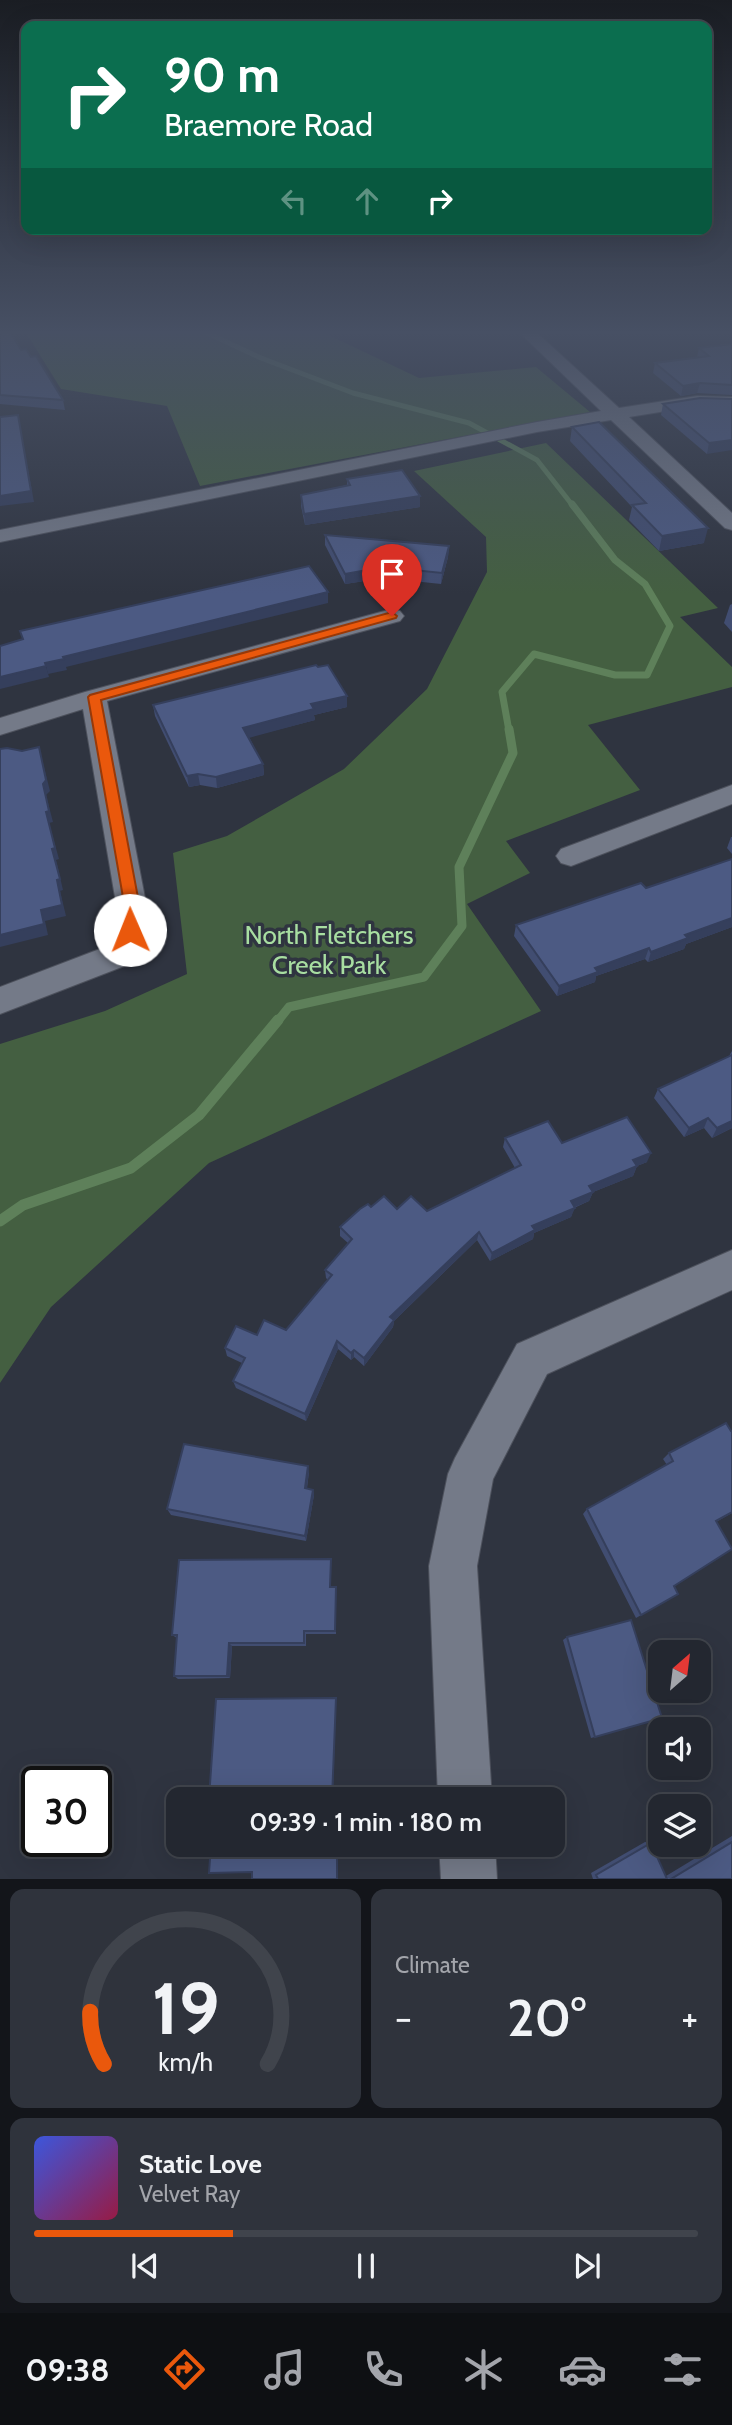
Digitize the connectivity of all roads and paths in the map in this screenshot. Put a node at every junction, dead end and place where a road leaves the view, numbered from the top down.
1 (588, 419) edge
2 (620, 419) edge
3 (732, 524) edge
4 (0, 536) edge
5 (392, 616) dead end
6 (94, 697) junction
7 (0, 727) edge
8 (732, 794) edge
9 (571, 856) dead end
10 (0, 1001) edge
11 (732, 1270) edge
12 (464, 1787) edge
13 (468, 1857) edge
14 (469, 1879) edge

1 - 4 street
2 - 3 street
5 - 6 street
6 - 7 street
6 - 10 street
8 - 9 street
11 - 12 street
13 - 14 street

